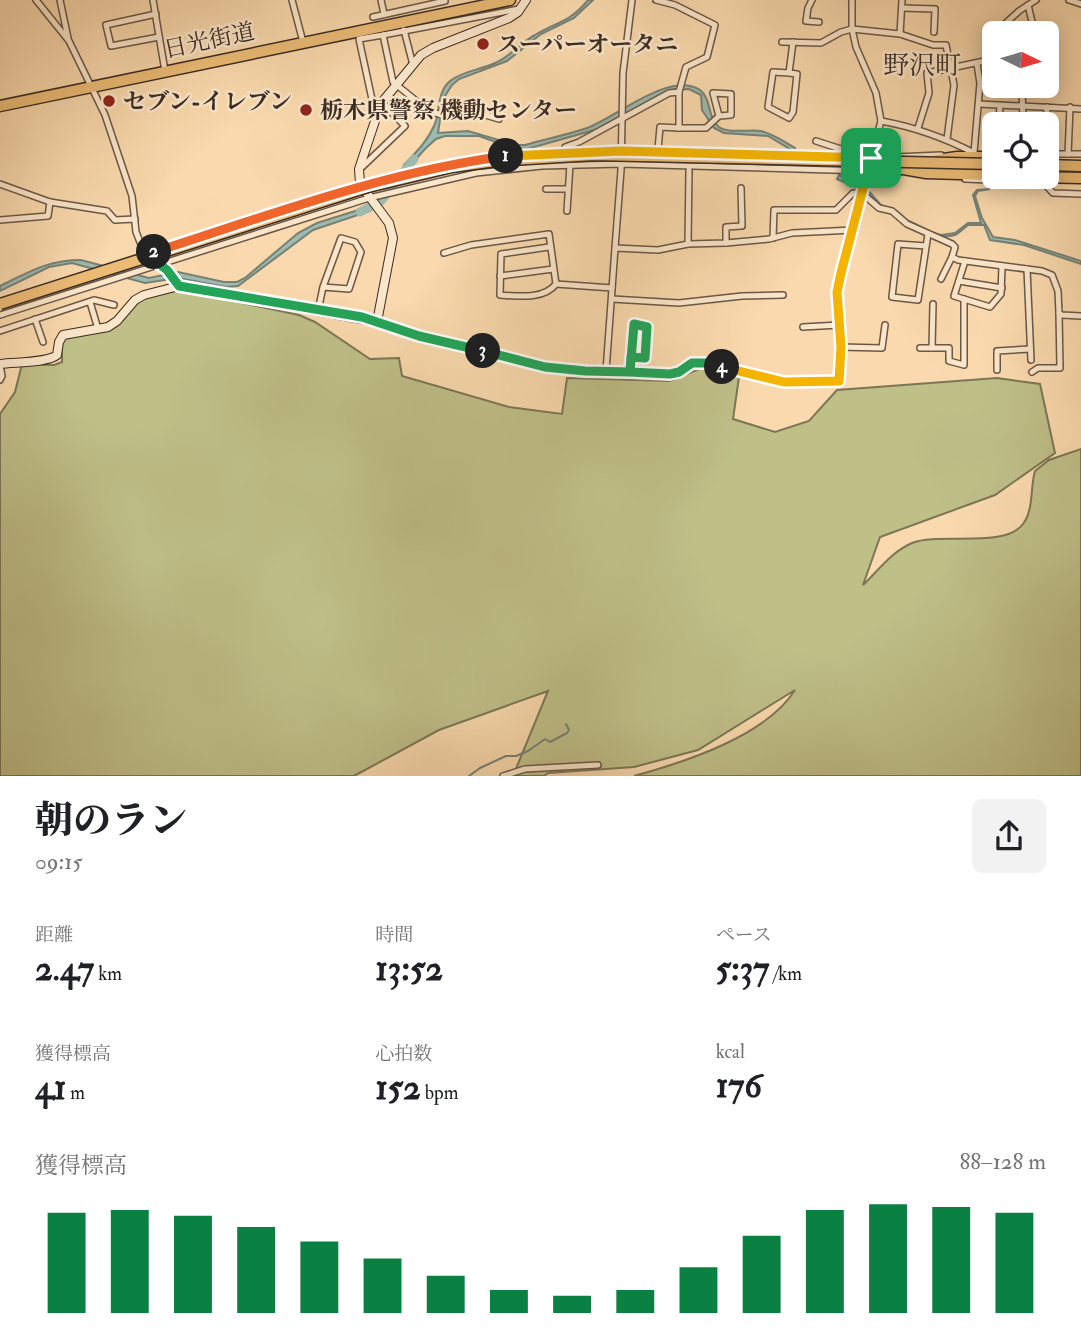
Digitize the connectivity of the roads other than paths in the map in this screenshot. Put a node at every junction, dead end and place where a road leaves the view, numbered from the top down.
1 (36, 0) edge
2 (60, 0) edge
3 (153, 0) edge
4 (292, 0) edge
5 (381, 0) edge
6 (414, 0) edge
7 (510, 0) edge
8 (632, 0) edge
9 (656, 0) edge
10 (811, 0) edge
11 (852, 0) edge
12 (902, 0) edge
13 (929, 0) edge
14 (1036, 0) edge
15 (1069, 0) edge
16 (524, 4) edge
17 (1081, 4) edge
18 (445, 5) edge
19 (1028, 5) junction
20 (415, 7) junction
21 (902, 8) junction
22 (929, 9) junction
23 (156, 14) junction
24 (384, 14) junction
25 (373, 17) dead end
26 (1008, 21) edge
27 (1032, 21) edge
28 (819, 22) dead end
29 (852, 29) junction
30 (404, 30) junction
31 (934, 32) dead end
32 (383, 34) junction
33 (900, 34) junction
34 (159, 37) junction
35 (69, 41) junction
36 (303, 42) junction
37 (782, 42) dead end
38 (793, 42) junction
39 (982, 62) edge
40 (976, 64) junction
41 (412, 65) junction
42 (951, 70) junction
43 (164, 71) junction
44 (789, 73) junction
45 (396, 85) junction
46 (91, 87) junction
47 (679, 92) junction
48 (1023, 98) edge
49 (382, 103) junction
50 (979, 104) junction
51 (1000, 105) junction
52 (0, 106) edge
53 (1023, 106) junction
54 (1047, 107) junction
55 (1070, 107) junction
56 (1081, 109) edge
57 (378, 112) junction
58 (1000, 112) edge
59 (1023, 112) edge
60 (1047, 112) edge
61 (719, 116) junction
62 (499, 120) dead end
63 (621, 120) junction
64 (881, 121) junction
65 (679, 128) junction
66 (918, 128) junction
67 (947, 139) junction
68 (816, 141) dead end
69 (658, 149) dead end
70 (621, 151) junction
71 (565, 152) junction
72 (974, 153) junction
73 (982, 154) edge
74 (1068, 154) junction
75 (1059, 155) edge
76 (982, 156) edge
77 (1059, 156) edge
78 (1081, 157) edge
79 (856, 158) junction
80 (871, 158) junction
81 (928, 162) junction
82 (621, 164) junction
83 (982, 164) edge
84 (570, 165) junction
85 (1059, 165) edge
86 (1081, 166) edge
87 (359, 169) junction
88 (868, 169) junction
89 (689, 170) dead end
90 (982, 172) edge
91 (1081, 173) edge
92 (1059, 175) edge
93 (1059, 179) edge
94 (982, 181) edge
95 (1081, 181) edge
96 (0, 184) edge
97 (361, 187) junction
98 (546, 188) dead end
99 (741, 188) dead end
100 (568, 189) junction
101 (1050, 189) edge
102 (863, 194) junction
103 (1081, 194) edge
104 (370, 199) junction
105 (50, 202) junction
106 (567, 211) dead end
107 (135, 219) junction
108 (0, 220) edge
109 (853, 229) junction
110 (928, 234) junction
111 (773, 238) junction
112 (726, 243) junction
113 (688, 244) junction
114 (926, 246) junction
115 (549, 247) junction
116 (615, 248) junction
117 (444, 253) dead end
118 (146, 254) junction
119 (952, 257) junction
120 (965, 261) junction
121 (159, 263) junction
122 (1002, 266) junction
123 (553, 269) junction
124 (1027, 269) junction
125 (500, 276) junction
126 (941, 279) dead end
127 (959, 281) junction
128 (177, 283) junction
129 (555, 284) junction
130 (323, 286) junction
131 (612, 288) junction
132 (1002, 288) junction
133 (783, 295) dead end
134 (612, 299) junction
135 (964, 299) junction
136 (90, 302) junction
137 (0, 303) edge
138 (933, 304) dead end
139 (114, 305) dead end
140 (318, 311) junction
141 (0, 313) edge
142 (1059, 313) junction
143 (1081, 316) edge
144 (35, 319) junction
145 (377, 322) junction
146 (839, 325) junction
147 (885, 325) dead end
148 (803, 327) dead end
149 (98, 330) junction
150 (0, 331) edge
151 (43, 342) dead end
152 (841, 347) junction
153 (920, 348) dead end
154 (932, 348) junction
155 (1030, 349) junction
156 (631, 357) junction
157 (1031, 360) dead end
158 (0, 365) edge
159 (997, 370) dead end
160 (606, 371) junction
161 (630, 372) junction
162 (1032, 372) dead end
163 (0, 380) edge
164 (598, 765) dead end
165 (503, 776) edge

1 - 35 street
2 - 35 street
3 - 23 street
4 - 36 street
5 - 24 street
6 - 20 street
7 - 18 highway, 日光街道
8 - 63 street
9 - 47 street
10 - 28 street
11 - 29 street
12 - 21 street
13 - 22 street
14 - 19 street
15 - 17 street
16 - 30 street
16 - 41 street
18 - 20 street
18 - 36 highway, 日光街道
19 - 26 street
19 - 27 street
20 - 24 street
21 - 22 street
21 - 33 street
22 - 31 street
23 - 34 street
23 - 34 street
24 - 25 street
29 - 33 street
29 - 38 street
29 - 64 street
30 - 32 street
30 - 41 street
32 - 45 street
32 - 57 street
33 - 42 street
34 - 43 street
35 - 46 street
36 - 43 highway, 日光街道
37 - 38 street
38 - 44 street
39 - 40 street
40 - 42 street
40 - 50 street
41 - 45 street
42 - 66 street
42 - 67 street
43 - 46 highway, 日光街道
44 - 44 street
45 - 49 street
45 - 62 street
46 - 52 highway, 日光街道
46 - 107 street
47 - 63 street
47 - 65 street
48 - 53 street
49 - 57 street
49 - 87 street
50 - 51 street
50 - 72 street
51 - 53 street
51 - 58 street
53 - 54 street
53 - 59 street
54 - 55 street
54 - 60 street
55 - 56 street
55 - 74 street
57 - 87 street
61 - 61 street
61 - 65 street
63 - 70 street
63 - 71 street
64 - 66 street
64 - 80 street
65 - 69 street
66 - 67 street
67 - 72 street
68 - 79 street
70 - 71 street
70 - 79 street
70 - 82 street
71 - 97 street
72 - 73 street
72 - 80 street
74 - 75 street
74 - 78 street
76 - 81 highway, bridge
77 - 78 highway
79 - 80 street
80 - 88 street
81 - 83 highway, bridge
81 - 137 highway, bridge
82 - 84 street
82 - 88 street
82 - 116 street
84 - 100 street
84 - 104 street
85 - 86 highway
87 - 97 street
88 - 94 street
88 - 102 street
89 - 113 street
90 - 141 highway
91 - 92 highway
93 - 95 highway
96 - 105 street
97 - 104 street
97 - 118 street
98 - 100 street
99 - 112 street
100 - 106 street
101 - 103 street
102 - 109 street
102 - 110 street
102 - 111 street
104 - 121 street
104 - 145 street
105 - 107 street
105 - 108 street
107 - 118 street
109 - 111 street
109 - 146 street
110 - 114 street
110 - 119 street
111 - 112 street
112 - 113 street
113 - 116 street
114 - 114 street
115 - 117 street
115 - 123 street
115 - 125 street
116 - 131 street
118 - 121 street
118 - 137 street
119 - 120 street
119 - 126 street
120 - 122 street
120 - 127 street
121 - 128 street
121 - 141 street
122 - 124 street
122 - 132 street
123 - 125 street
123 - 129 street
124 - 142 street
124 - 155 street
125 - 129 street
127 - 132 street
127 - 135 street
128 - 140 street
128 - 149 street
129 - 131 street
130 - 130 street
130 - 140 street
131 - 134 street
132 - 135 street
133 - 134 street
134 - 160 street
135 - 154 street
136 - 139 street
136 - 144 street
136 - 149 street
138 - 154 street
140 - 145 street
142 - 143 street
142 - 162 street
144 - 150 street
144 - 151 street
145 - 160 street
146 - 148 street
146 - 152 street
147 - 152 street
149 - 158 street
152 - 161 street
153 - 154 street
155 - 157 street
155 - 159 street
156 - 156 street
156 - 161 street
158 - 163 street
160 - 161 street
164 - 165 street

